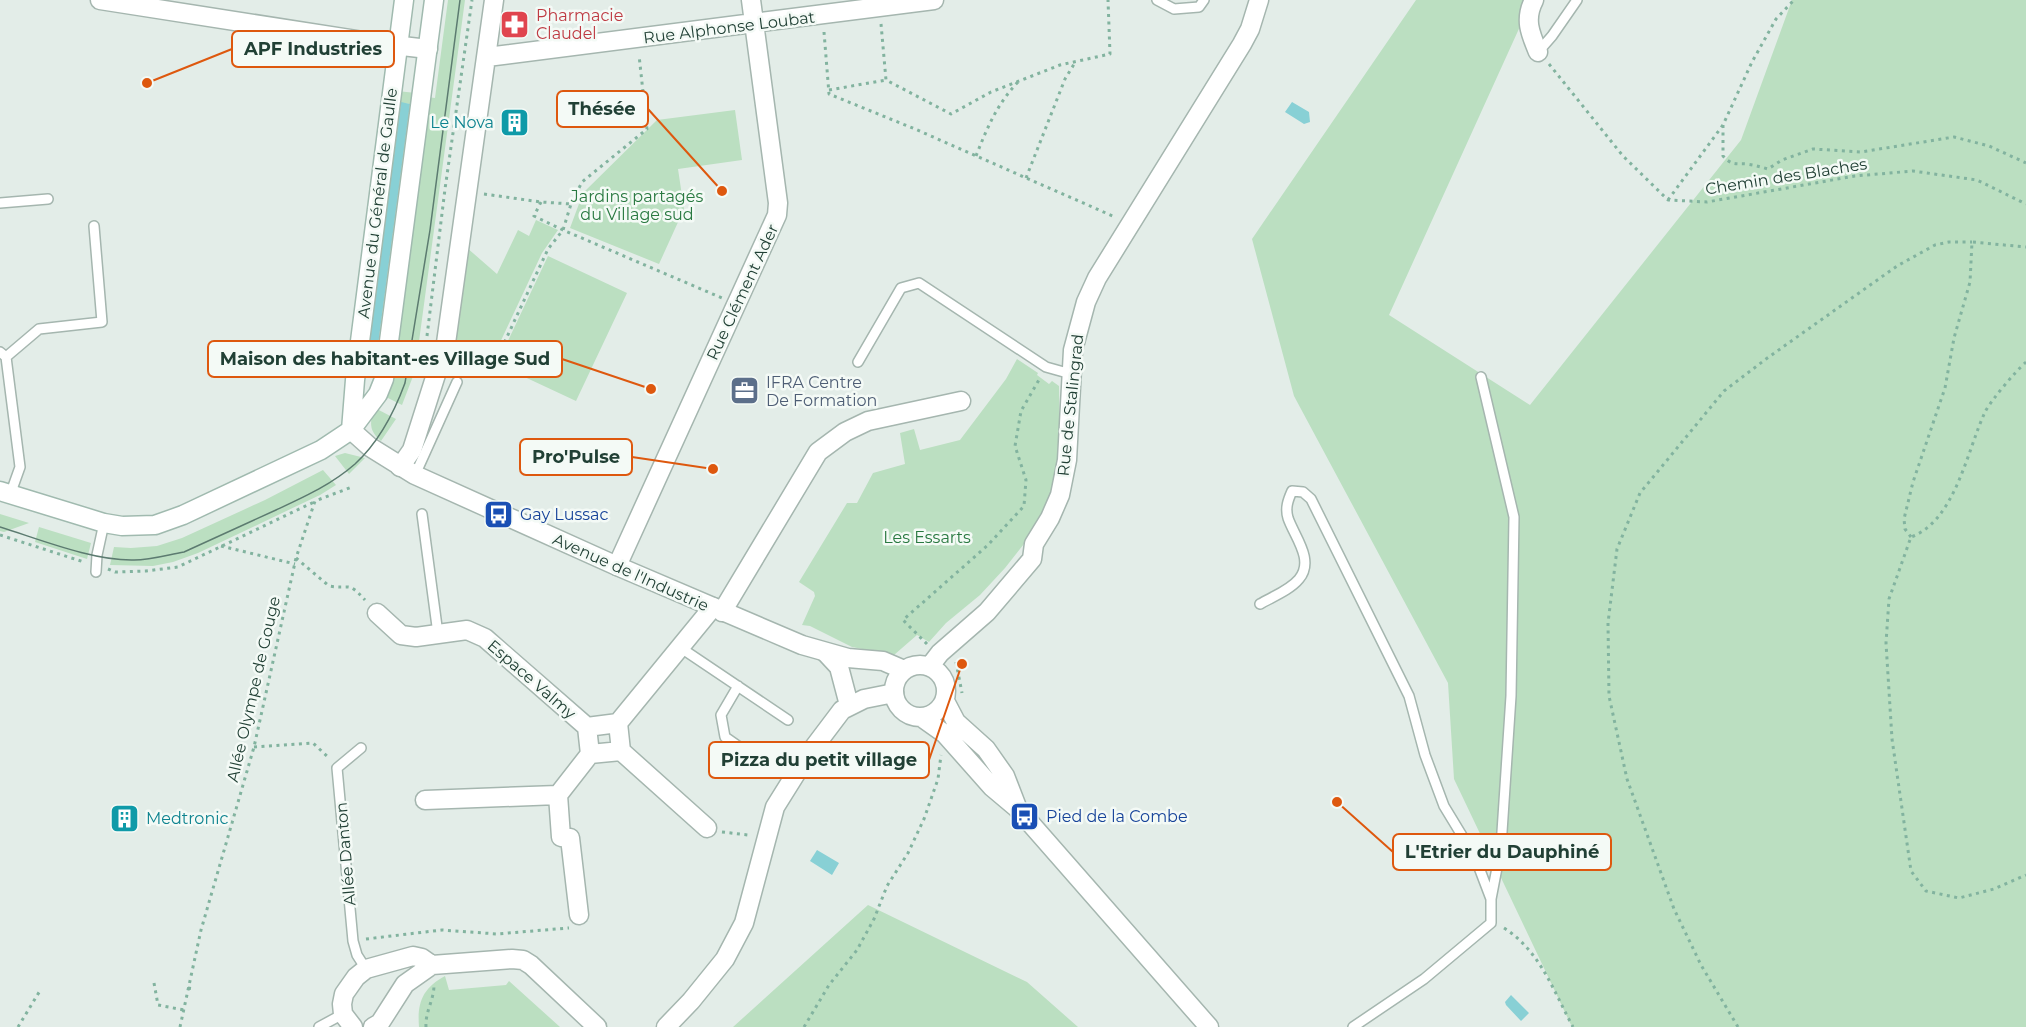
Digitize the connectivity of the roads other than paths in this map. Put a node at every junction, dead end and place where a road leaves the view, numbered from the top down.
1 (100, 0) edge
2 (404, 0) edge
3 (434, 0) edge
4 (494, 0) edge
5 (751, 0) edge
6 (934, 0) edge
7 (1157, 0) edge
8 (1204, 0) edge
9 (1259, 0) edge
10 (1534, 0) edge
11 (1577, 0) edge
12 (754, 24) junction
13 (398, 45) junction
14 (428, 49) junction
15 (1538, 52) joint
16 (487, 57) junction
17 (48, 199) dead end
18 (0, 203) edge
19 (94, 226) dead end
20 (3, 354) edge
21 (858, 362) dead end
22 (1071, 374) junction
23 (1481, 377) dead end
24 (457, 382) road end
25 (961, 401) dead end
26 (351, 430) junction
27 (407, 471) junction
28 (5, 493) edge
29 (422, 514) dead end
30 (104, 524) junction
31 (616, 566) junction
32 (96, 569) road end
33 (1260, 604) dead end
34 (718, 610) junction
35 (377, 613) road end
36 (438, 634) junction
37 (681, 648) junction
38 (826, 652) junction
39 (935, 660) junction
40 (898, 683) junction
41 (738, 686) junction
42 (953, 699) junction
43 (849, 705) junction
44 (921, 717) junction
45 (788, 720) dead end
46 (618, 723) junction
47 (587, 727) junction
48 (361, 748) dead end
49 (621, 751) junction
50 (745, 751) dead end
51 (590, 754) junction
52 (558, 795) junction
53 (425, 800) dead end
54 (1017, 808) junction
55 (707, 828) road end
56 (1491, 899) junction
57 (579, 915) road end
58 (432, 965) junction
59 (366, 969) junction
60 (348, 1020) edge
61 (319, 1027) edge
62 (373, 1027) edge
63 (597, 1027) edge
64 (666, 1027) edge
65 (1209, 1027) edge
66 (1353, 1027) edge

1 - 13 street
2 - 13 street, Avenue du Général de Gaulle
3 - 14 street, Avenue du Général de Gaulle
4 - 16 street
5 - 12 street, Rue Clément Ader
6 - 12 street, Rue Alphonse Loubat
7 - 8 lane
9 - 22 street, Rue de Stalingrad
10 - 15 street
11 - 15 lane
12 - 16 street, Rue Alphonse Loubat
12 - 31 street, Rue Clément Ader
13 - 14 street
13 - 26 street, Avenue du Général de Gaulle
14 - 26 street, Avenue du Général de Gaulle
16 - 27 street
17 - 18 lane
19 - 20 lane
20 - 28 lane
21 - 22 lane
22 - 39 street, Rue de Stalingrad
23 - 56 lane
24 - 27 lane
25 - 34 street, Avenue de l'Industrie
26 - 27 street, Avenue de l'Industrie
26 - 30 street
27 - 31 street, Avenue de l'Industrie
28 - 30 street
29 - 36 lane
30 - 32 lane
31 - 34 street, Avenue de l'Industrie
33 - 56 lane
34 - 37 street
34 - 38 street, Avenue de l'Industrie
35 - 36 street, Espace Valmy
36 - 47 street, Espace Valmy
37 - 41 lane
37 - 46 street
38 - 40 street, Avenue de l'Industrie
38 - 43 street
39 - 40 street
39 - 42 street
40 - 43 street
40 - 44 street
41 - 45 lane
41 - 50 lane
42 - 44 street
42 - 54 street
43 - 64 street
44 - 54 street
46 - 47 street, Espace Valmy
46 - 49 street
47 - 51 street, Espace Valmy
48 - 59 lane, Allée Danton
49 - 51 street
49 - 55 street
51 - 52 street
52 - 53 street
52 - 57 street
54 - 65 street
56 - 66 lane
58 - 59 street
58 - 62 street
58 - 63 street
59 - 60 street
60 - 61 lane

